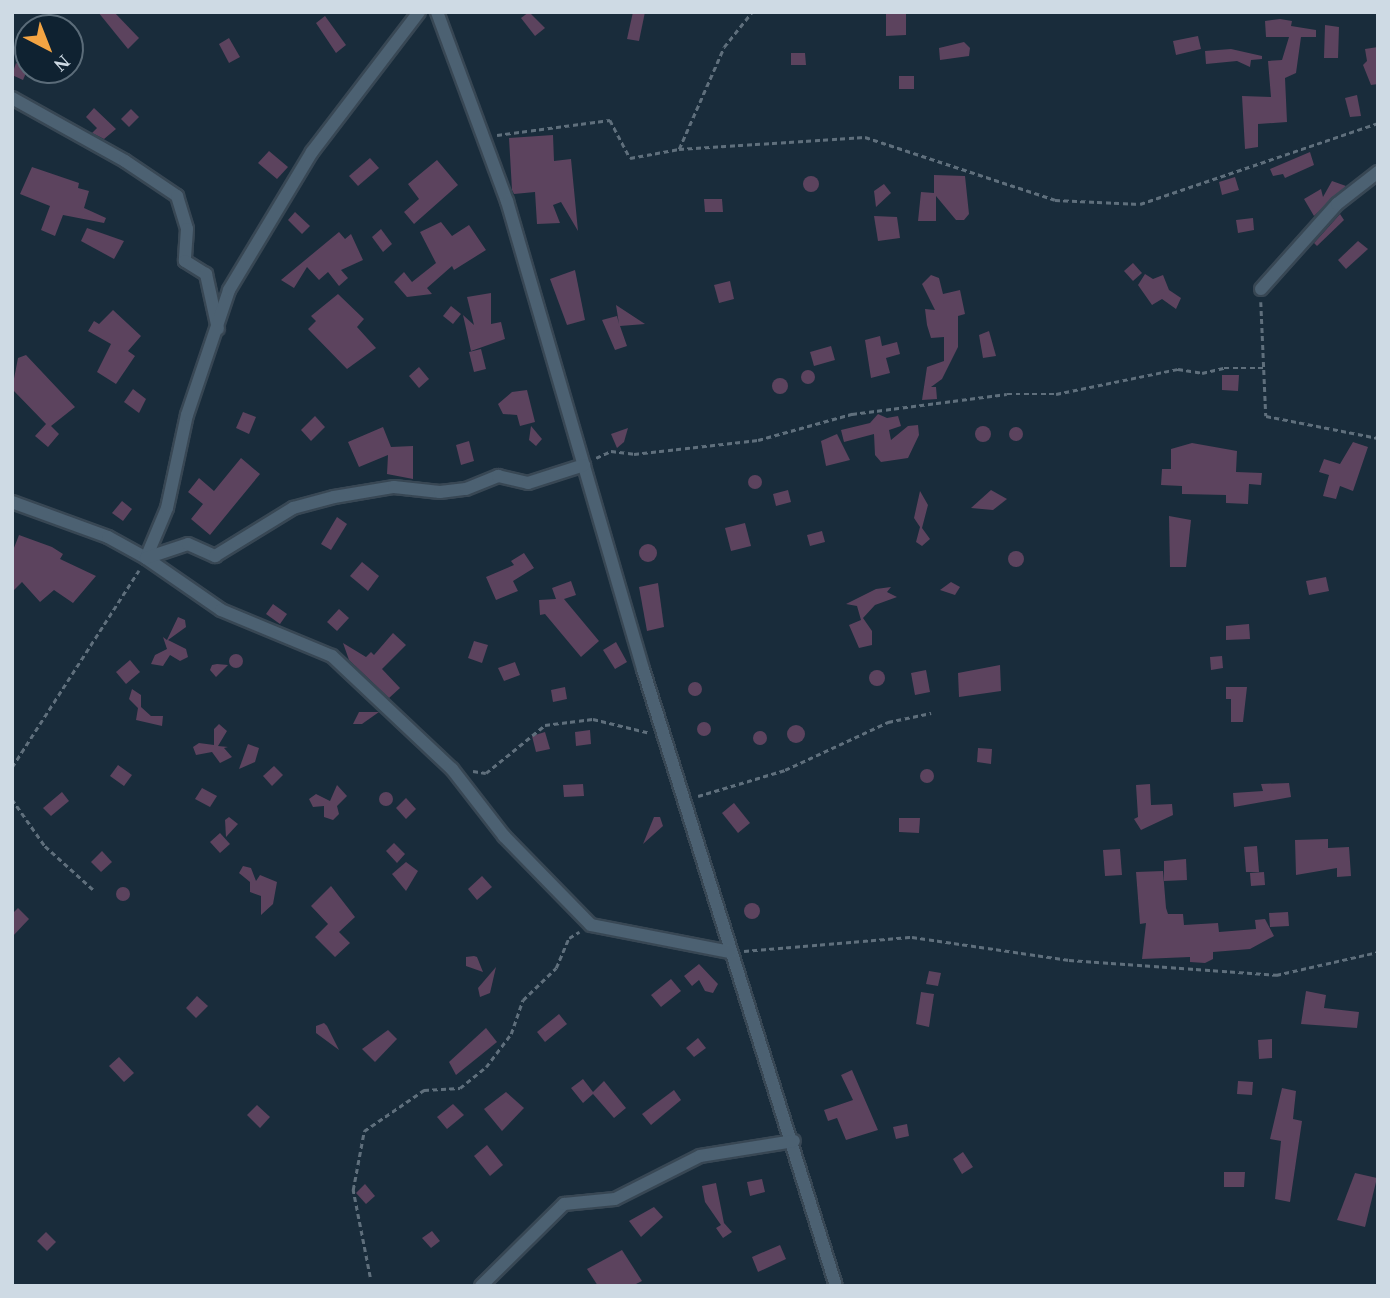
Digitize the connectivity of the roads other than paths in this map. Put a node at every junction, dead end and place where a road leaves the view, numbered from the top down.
1 (419, 12) edge
2 (437, 12) edge
3 (12, 98) edge
4 (1378, 172) edge
5 (1261, 289) road end
6 (218, 332) junction
7 (584, 465) junction
8 (12, 502) edge
9 (146, 558) junction
10 (730, 952) junction
11 (794, 1141) junction
12 (481, 1286) edge
13 (836, 1286) edge

1 - 6 street
2 - 7 street
3 - 6 street
4 - 5 street
6 - 9 street
7 - 9 street
7 - 10 street
8 - 9 street
9 - 10 street
10 - 11 street
11 - 12 street
11 - 13 street

